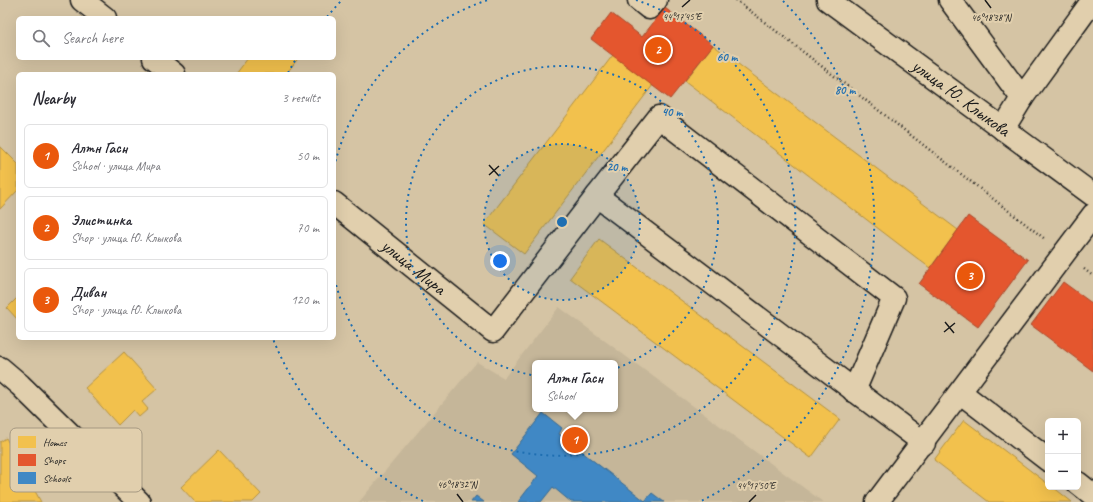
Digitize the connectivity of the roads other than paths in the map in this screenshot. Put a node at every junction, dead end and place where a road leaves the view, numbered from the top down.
1 (82, 0) edge
2 (639, 0) edge
3 (656, 0) edge
4 (828, 0) edge
5 (950, 0) edge
6 (1093, 0) edge
7 (102, 16) edge
8 (156, 60) edge
9 (172, 72) edge
10 (1022, 98) junction
11 (1003, 129) junction
12 (1093, 195) edge
13 (597, 196) junction
14 (336, 205) edge
15 (1093, 215) edge
16 (0, 368) edge
17 (854, 391) junction
18 (961, 393) junction
19 (64, 428) edge
20 (924, 443) junction
21 (1045, 458) edge
22 (1081, 485) edge
23 (129, 492) edge
24 (1093, 495) edge
25 (139, 502) edge
26 (877, 502) edge

1 - 7 street
2 - 3 street
4 - 11 street, улица Ю. Клыкова
5 - 10 street
6 - 10 street
8 - 9 street
10 - 11 street
11 - 12 street, улица Ю. Клыкова
13 - 14 street, улица Мира
13 - 17 street
13 - 17 street
15 - 18 street
16 - 19 street
17 - 20 street
18 - 20 street
18 - 21 street
20 - 26 street
22 - 24 street
23 - 25 street

